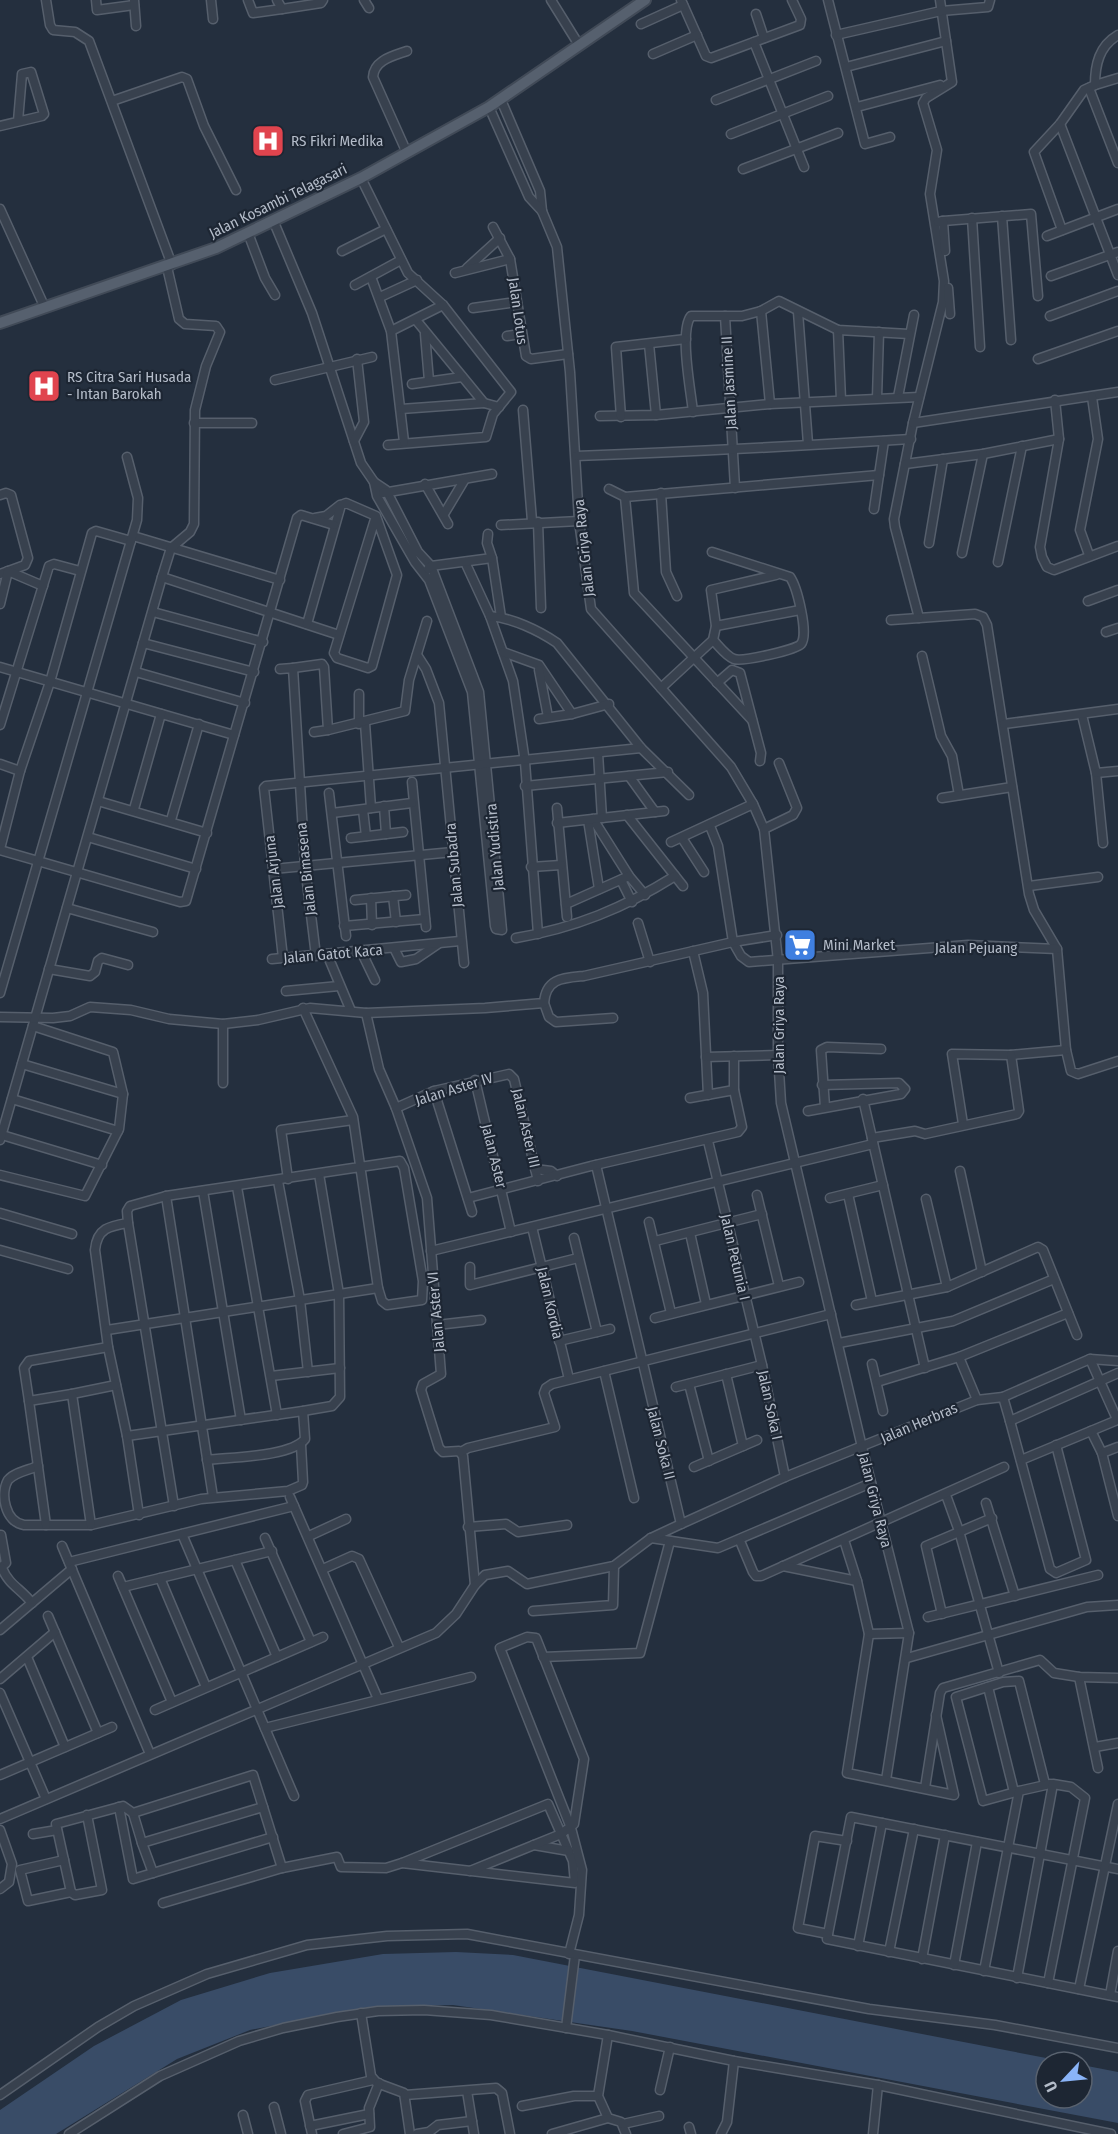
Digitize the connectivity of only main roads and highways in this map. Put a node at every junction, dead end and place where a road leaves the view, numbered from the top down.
1 (645, 0) edge
2 (0, 323) edge

1 - 2 main road, Jalan Kosambi Telagasari

